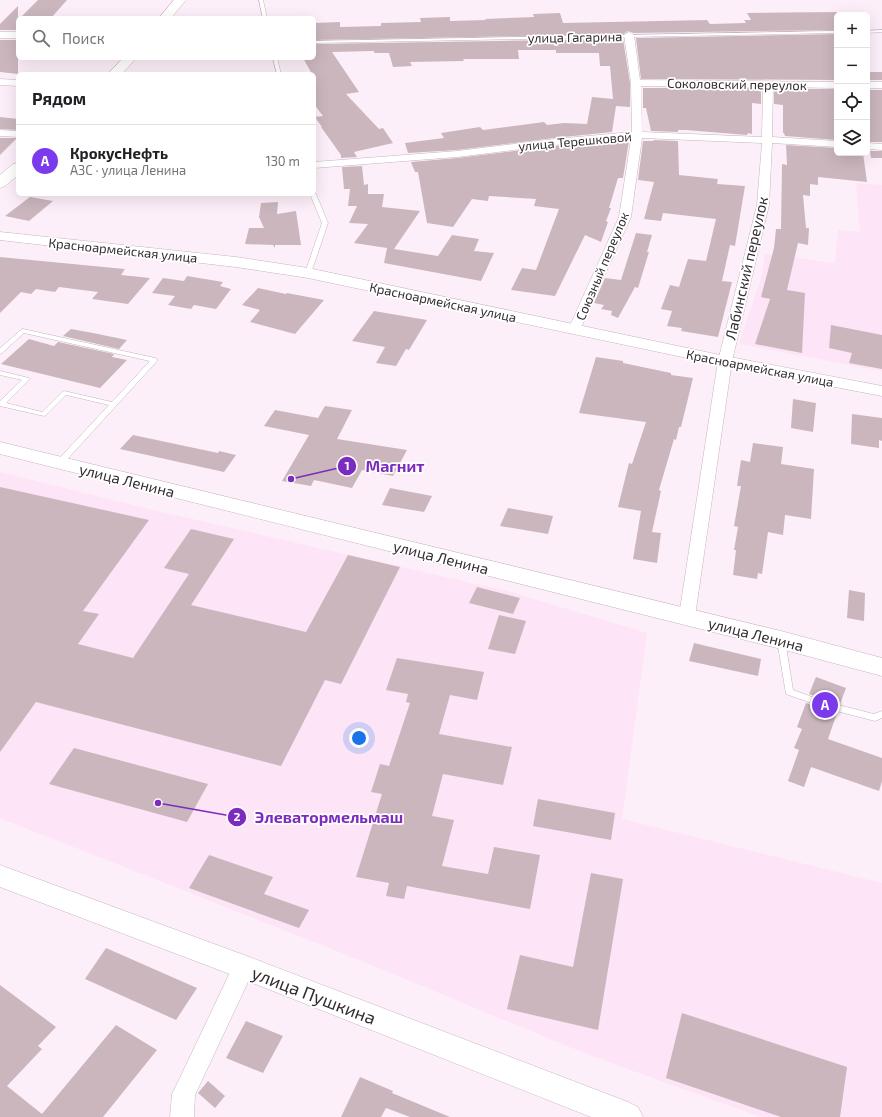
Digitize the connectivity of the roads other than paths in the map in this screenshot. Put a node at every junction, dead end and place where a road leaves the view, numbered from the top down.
1 (180, 0) edge
2 (261, 0) edge
3 (167, 16) edge
4 (265, 16) edge
5 (882, 31) edge
6 (834, 32) edge
7 (870, 32) edge
8 (0, 34) edge
9 (16, 35) edge
10 (629, 35) junction
11 (316, 42) edge
12 (128, 60) edge
13 (276, 60) edge
14 (116, 72) edge
15 (278, 72) edge
16 (0, 82) edge
17 (16, 83) edge
18 (636, 83) junction
19 (768, 84) junction
20 (834, 85) edge
21 (870, 85) edge
22 (882, 85) edge
23 (0, 133) edge
24 (16, 134) edge
25 (637, 135) junction
26 (767, 140) junction
27 (834, 144) edge
28 (870, 146) edge
29 (882, 147) edge
30 (316, 165) edge
31 (16, 169) edge
32 (0, 183) edge
33 (314, 196) edge
34 (0, 236) edge
35 (308, 273) junction
36 (574, 330) junction
37 (0, 352) edge
38 (725, 361) junction
39 (0, 373) edge
40 (882, 392) edge
41 (114, 404) junction
42 (0, 448) edge
43 (59, 463) junction
44 (687, 616) junction
45 (782, 640) junction
46 (882, 667) edge
47 (882, 714) edge
48 (0, 876) edge
49 (244, 968) junction
50 (182, 1117) edge
51 (628, 1117) edge

1 - 3 main road
2 - 4 lane
5 - 7 lane
6 - 10 lane, улица Гагарина
8 - 9 street
10 - 11 lane, улица Гагарина
10 - 18 street, Союзный переулок
12 - 14 main road
13 - 15 lane
16 - 17 street
18 - 19 street, Соколовский переулок
18 - 25 street, Союзный переулок
19 - 20 street, Соколовский переулок
19 - 26 street, Лабинский переулок
21 - 22 street
23 - 24 street
25 - 26 street, улица Терешковой
25 - 30 street, улица Терешковой
25 - 36 street, Союзный переулок
26 - 27 street, улица Терешковой
26 - 38 street, Лабинский переулок
28 - 29 street
31 - 32 main road
33 - 35 lane
34 - 35 street, Красноармейская улица
35 - 36 street, Красноармейская улица
36 - 38 street, Красноармейская улица
37 - 41 lane
38 - 40 street, Красноармейская улица
38 - 44 street, Лабинский переулок
39 - 41 lane
41 - 43 lane
42 - 43 main road, улица Ленина
43 - 44 main road, улица Ленина
44 - 45 main road, улица Ленина
45 - 46 main road, улица Ленина
45 - 47 lane
48 - 49 street, улица Пушкина
49 - 50 street
49 - 51 street, улица Пушкина

